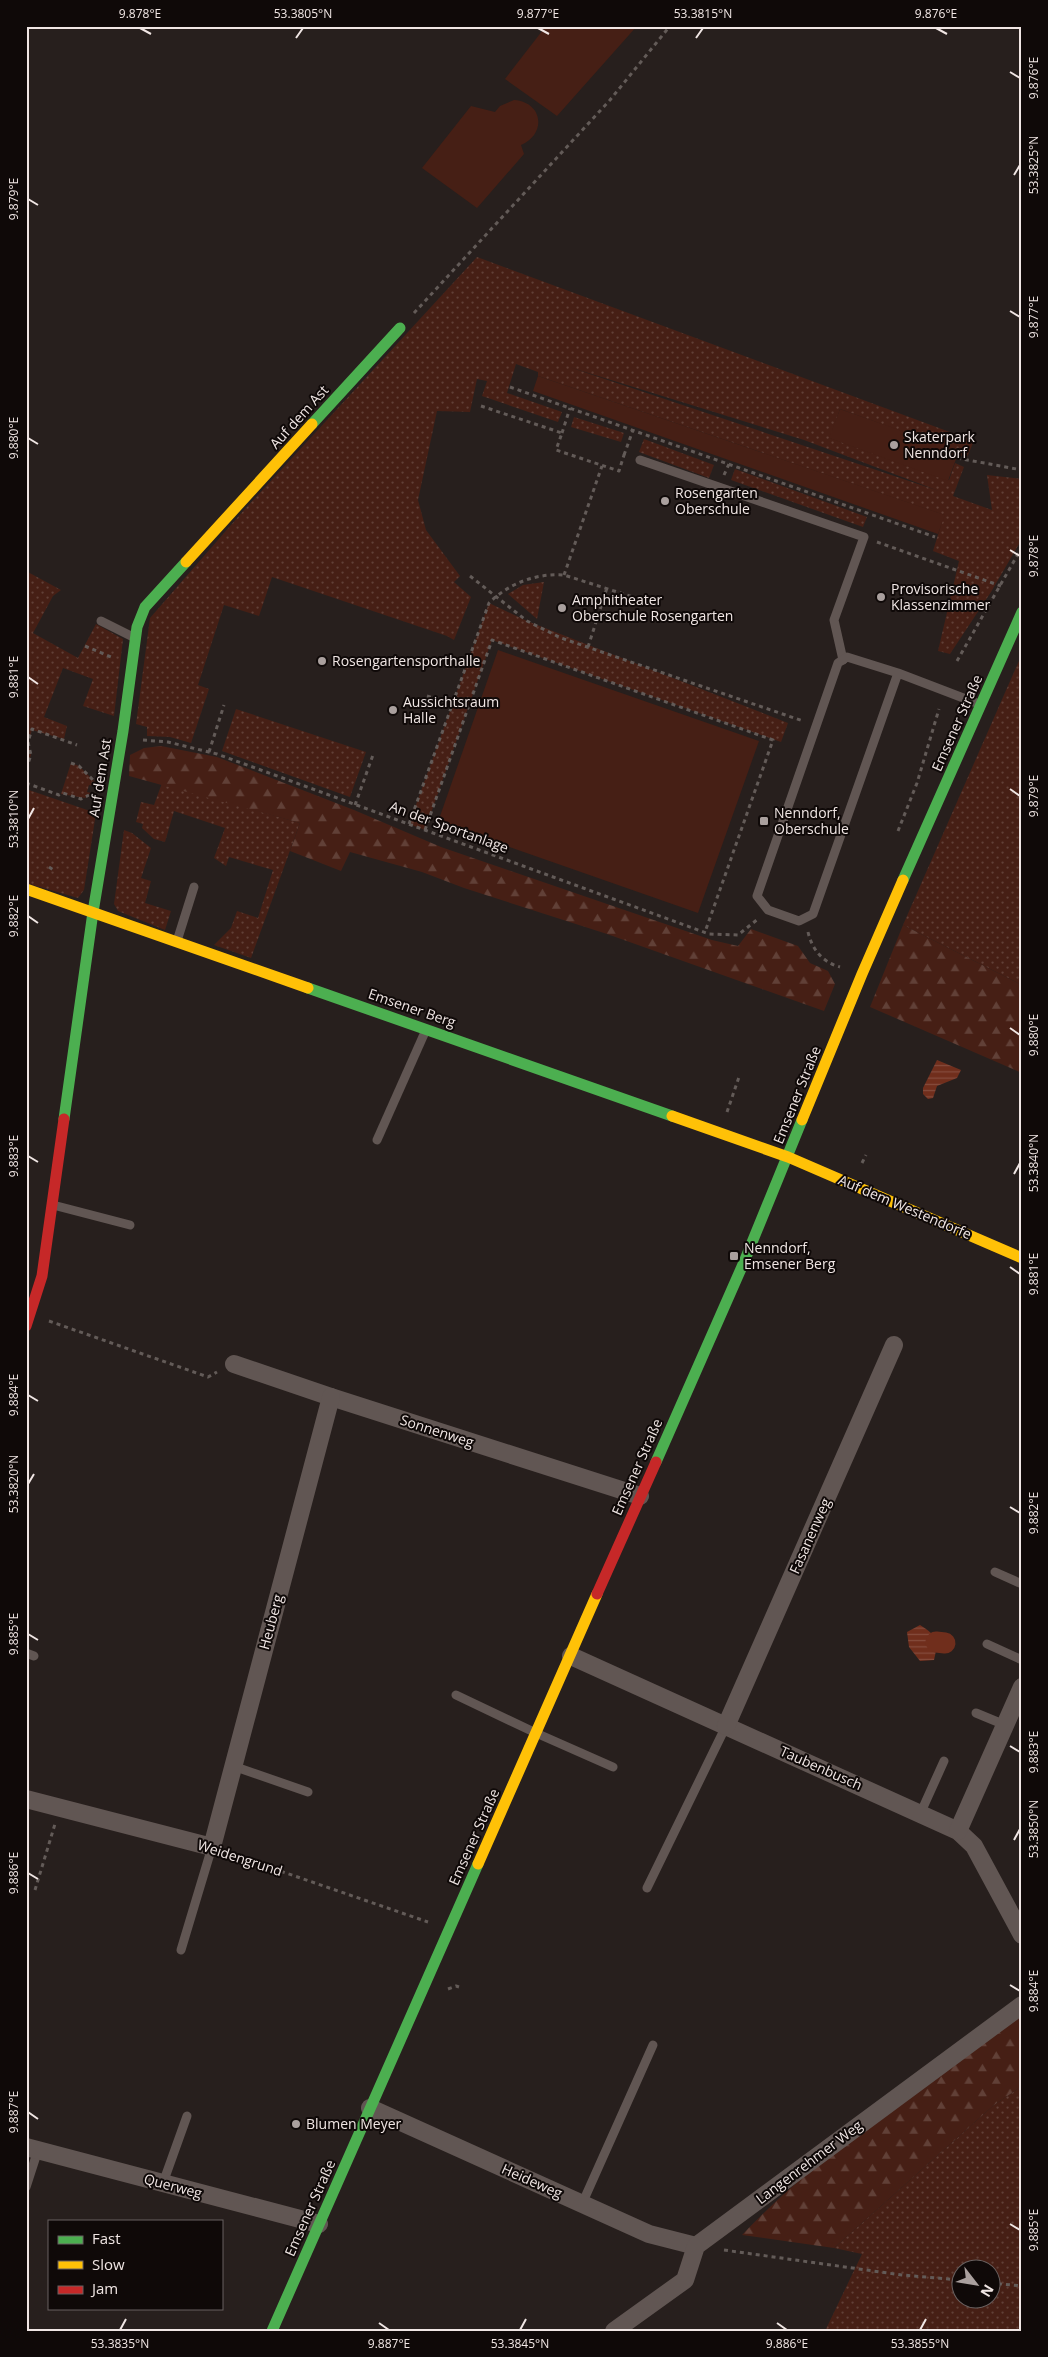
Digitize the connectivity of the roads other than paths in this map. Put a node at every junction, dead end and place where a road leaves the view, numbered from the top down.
1 (400, 328) road end
2 (640, 460) road end
3 (1022, 612) edge
4 (101, 621) dead end
5 (136, 638) junction
6 (843, 660) junction
7 (898, 673) junction
8 (981, 704) junction
9 (194, 887) dead end
10 (26, 889) edge
11 (93, 912) junction
12 (176, 941) junction
13 (426, 1029) junction
14 (377, 1140) dead end
15 (788, 1157) junction
16 (52, 1205) junction
17 (130, 1225) dead end
18 (1022, 1258) edge
19 (34, 1274) edge
20 (26, 1326) edge
21 (894, 1345) dead end
22 (234, 1364) road end
23 (331, 1397) junction
24 (640, 1496) junction
25 (995, 1572) dead end
26 (1022, 1584) edge
27 (987, 1644) dead end
28 (571, 1656) junction
29 (1022, 1660) edge
30 (1022, 1687) edge
31 (456, 1695) dead end
32 (976, 1713) dead end
33 (1005, 1725) junction
34 (726, 1726) junction
35 (536, 1733) junction
36 (944, 1761) dead end
37 (233, 1766) junction
38 (614, 1767) dead end
39 (308, 1792) dead end
40 (26, 1799) edge
41 (921, 1812) junction
42 (958, 1830) junction
43 (212, 1847) junction
44 (647, 1888) dead end
45 (1022, 1935) edge
46 (182, 1950) dead end
47 (1022, 2005) edge
48 (653, 2044) dead end
49 (370, 2108) junction
50 (187, 2116) dead end
51 (32, 2149) edge
52 (164, 2183) junction
53 (26, 2187) edge
54 (582, 2204) junction
55 (319, 2224) junction
56 (696, 2246) junction
57 (272, 2331) edge
58 (614, 2331) edge

1 - 5 street, Auf dem Ast
2 - 6 lane
3 - 8 street, Emsener Straße
4 - 5 lane
5 - 11 street, Auf dem Ast
6 - 7 lane
6 - 7 lane
7 - 8 lane
8 - 15 street, Emsener Straße
9 - 12 lane
10 - 11 street, Emsener Berg
11 - 12 street, Emsener Berg
11 - 16 street, Auf dem Ast
12 - 13 street, Emsener Berg
13 - 14 lane
13 - 15 street, Emsener Berg
15 - 18 street, Auf dem Westendorfe
15 - 24 street, Emsener Straße
16 - 17 lane
16 - 19 street, Auf dem Ast
19 - 20 street, Auf dem Ast
21 - 34 street, Fasanenweg
22 - 23 street, Sonnenweg
23 - 24 street, Sonnenweg
23 - 37 street, Heuberg
24 - 28 street, Emsener Straße
25 - 26 lane
27 - 29 lane
28 - 34 street, Taubenbusch
28 - 35 street, Emsener Straße
30 - 33 street
31 - 35 lane
32 - 33 lane
33 - 42 street
34 - 41 street, Taubenbusch
34 - 44 lane
35 - 38 lane
35 - 49 street, Emsener Straße
36 - 41 lane
37 - 39 lane
37 - 43 street, Heuberg
40 - 43 street, Weidengrund
41 - 42 street, Taubenbusch
42 - 45 street, Taubenbusch
43 - 46 lane
47 - 56 street, Langenrehmer Weg
48 - 54 lane
49 - 54 street, Heideweg
49 - 55 street, Emsener Straße
50 - 52 lane
51 - 52 street, Querweg
51 - 53 lane
52 - 55 street, Querweg
54 - 56 street, Heideweg
55 - 57 street, Emsener Straße
56 - 58 street

